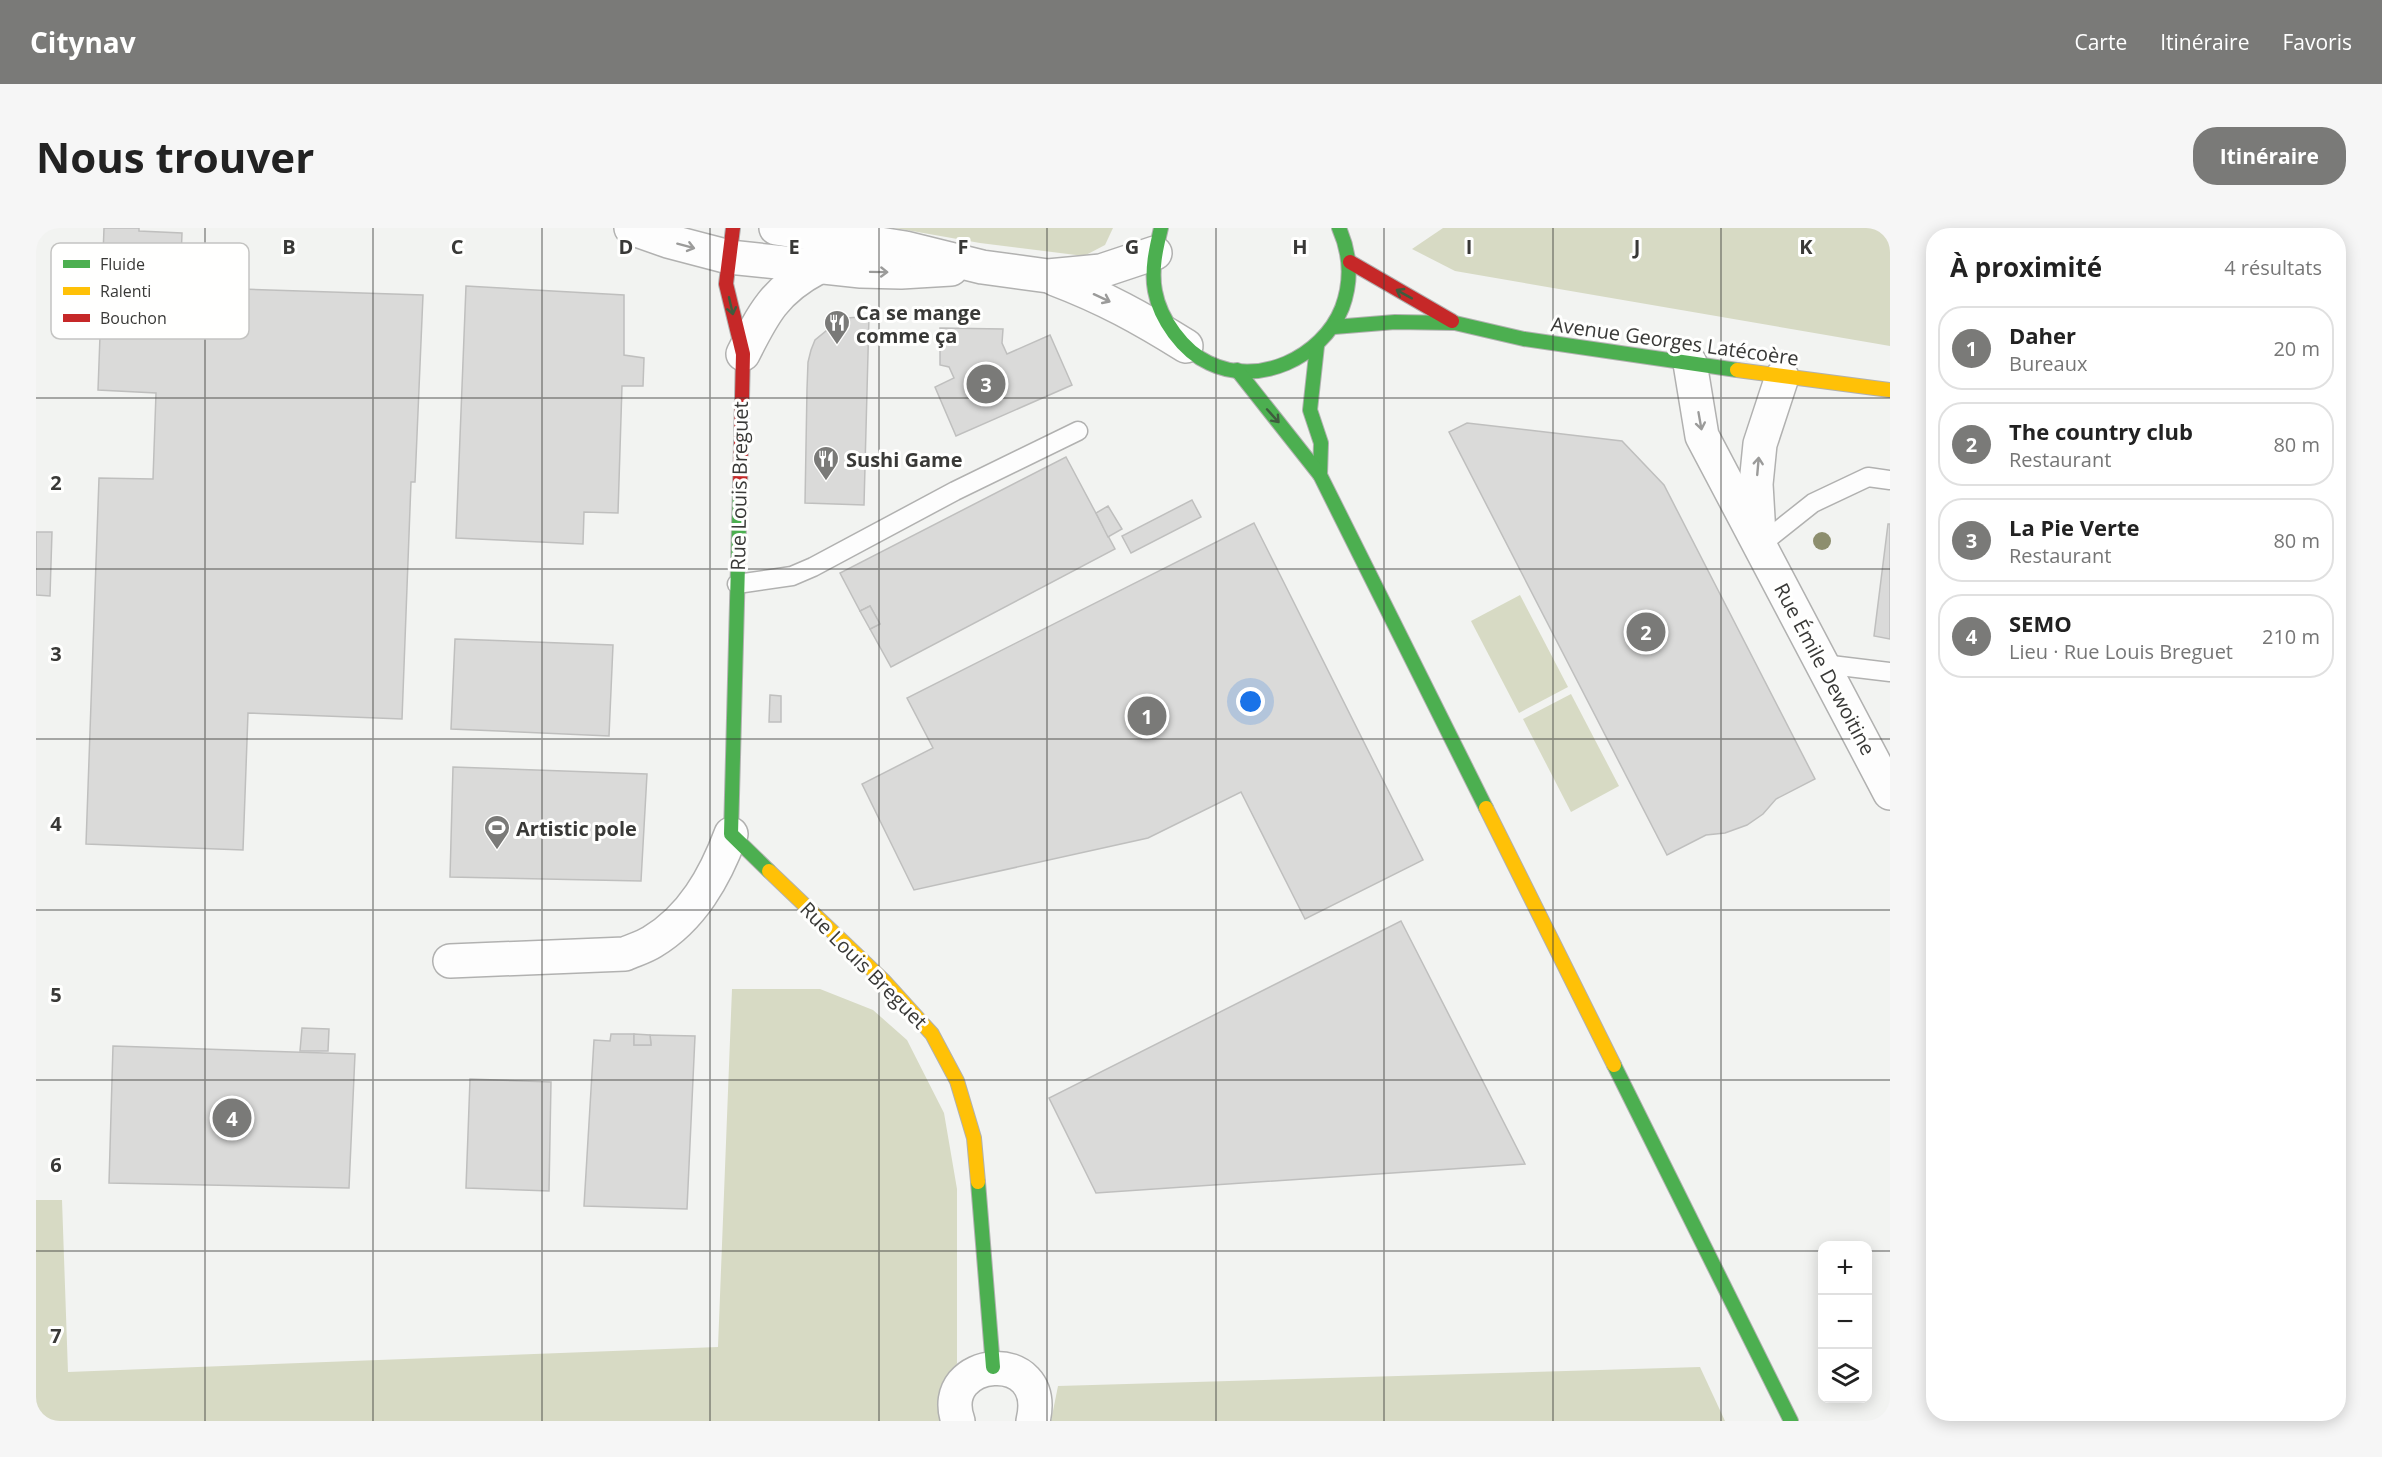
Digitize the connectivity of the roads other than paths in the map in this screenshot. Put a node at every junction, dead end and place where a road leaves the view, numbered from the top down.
1 (631, 228) edge
2 (776, 228) edge
3 (1339, 228) edge
4 (1158, 241) edge
5 (731, 243) edge
6 (1350, 262) junction
7 (982, 267) junction
8 (817, 268) junction
9 (1048, 276) junction
10 (1455, 323) junction
11 (1334, 327) junction
12 (1186, 346) junction
13 (1317, 346) junction
14 (743, 354) junction
15 (1690, 363) junction
16 (1237, 370) junction
17 (1782, 377) junction
18 (1890, 390) edge
19 (1078, 431) dead end
20 (1320, 475) junction
21 (1890, 480) edge
22 (1760, 545) junction
23 (737, 584) junction
24 (1823, 664) junction
25 (1890, 672) edge
26 (1890, 793) edge
27 (731, 834) junction
28 (450, 961) dead end
29 (993, 1367) junction
30 (958, 1421) edge
31 (1033, 1421) edge
32 (1791, 1421) edge

1 -> 5 street
2 - 7 street
3 - 6 main road
4 - 9 street
4 - 12 main road
5 - 8 street
5 -> 14 main road, Rue Louis Breguet
10 -> 6 main road, Avenue Georges Latécoère
6 - 11 main road
8 -> 7 street
7 - 9 street
8 - 14 street, Rue Louis Breguet
9 -> 12 street
10 - 11 main road, Avenue Georges Latécoère
10 - 15 main road, Avenue Georges Latécoère
11 - 13 main road
12 - 16 main road
13 - 16 main road
13 - 20 main road
14 - 23 main road, Rue Louis Breguet
15 - 17 main road, Avenue Georges Latécoère
15 -> 22 street, Rue Émile Dewoitine
16 -> 20 main road
17 - 18 main road, Avenue Georges Latécoère
22 -> 17 street, Rue Émile Dewoitine
19 - 23 lane
20 - 32 main road
21 - 22 lane
22 - 24 street, Rue Émile Dewoitine
23 - 27 main road, Rue Louis Breguet
24 - 25 lane
24 - 26 street, Rue Émile Dewoitine
27 - 28 street, Rue Louis Breguet
27 - 29 main road, Rue Louis Breguet
29 - 30 street
29 - 31 street

